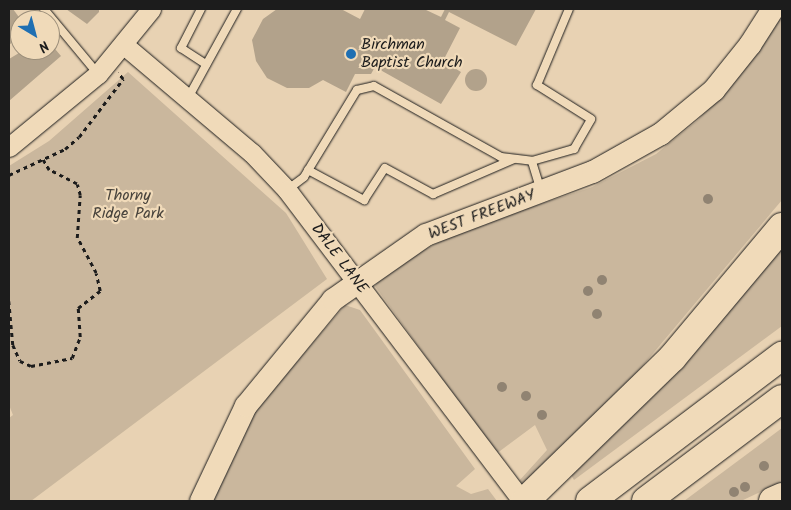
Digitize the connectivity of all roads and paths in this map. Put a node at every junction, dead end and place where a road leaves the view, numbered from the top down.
1 (44, 9) edge
2 (151, 9) edge
3 (201, 9) edge
4 (237, 9) edge
5 (569, 9) edge
6 (772, 9) edge
7 (124, 45) junction
8 (206, 64) junction
9 (104, 68) junction
10 (188, 98) junction
11 (9, 147) edge
12 (514, 158) junction
13 (43, 160) junction
14 (532, 161) junction
15 (308, 170) junction
16 (9, 174) edge
17 (287, 190) junction
18 (541, 193) junction
19 (782, 227) edge
20 (356, 282) junction
21 (9, 301) edge
22 (782, 356) edge
23 (782, 399) edge
24 (782, 417) edge
25 (782, 497) edge
26 (201, 501) edge
27 (524, 501) edge
28 (590, 501) edge
29 (646, 501) edge
30 (670, 501) edge
31 (773, 501) edge

1 - 9 lane
2 - 7 street
3 - 8 lane
4 - 8 lane
5 - 14 lane
6 - 18 main road, WEST FREEWAY
7 - 9 street
7 - 10 street, DALE LANE
8 - 10 lane
9 - 11 street
9 - 13 path
10 - 17 street, DALE LANE
12 - 14 lane
12 - 15 lane
12 - 15 lane
13 - 16 path
13 - 21 path
14 - 18 lane
15 - 17 lane
17 - 20 street, DALE LANE
18 - 20 main road, WEST FREEWAY
19 - 27 highway
20 - 26 main road, WEST FREEWAY
20 - 27 street, DALE LANE
22 - 28 highway
23 - 29 highway
24 - 30 highway
25 - 31 highway

